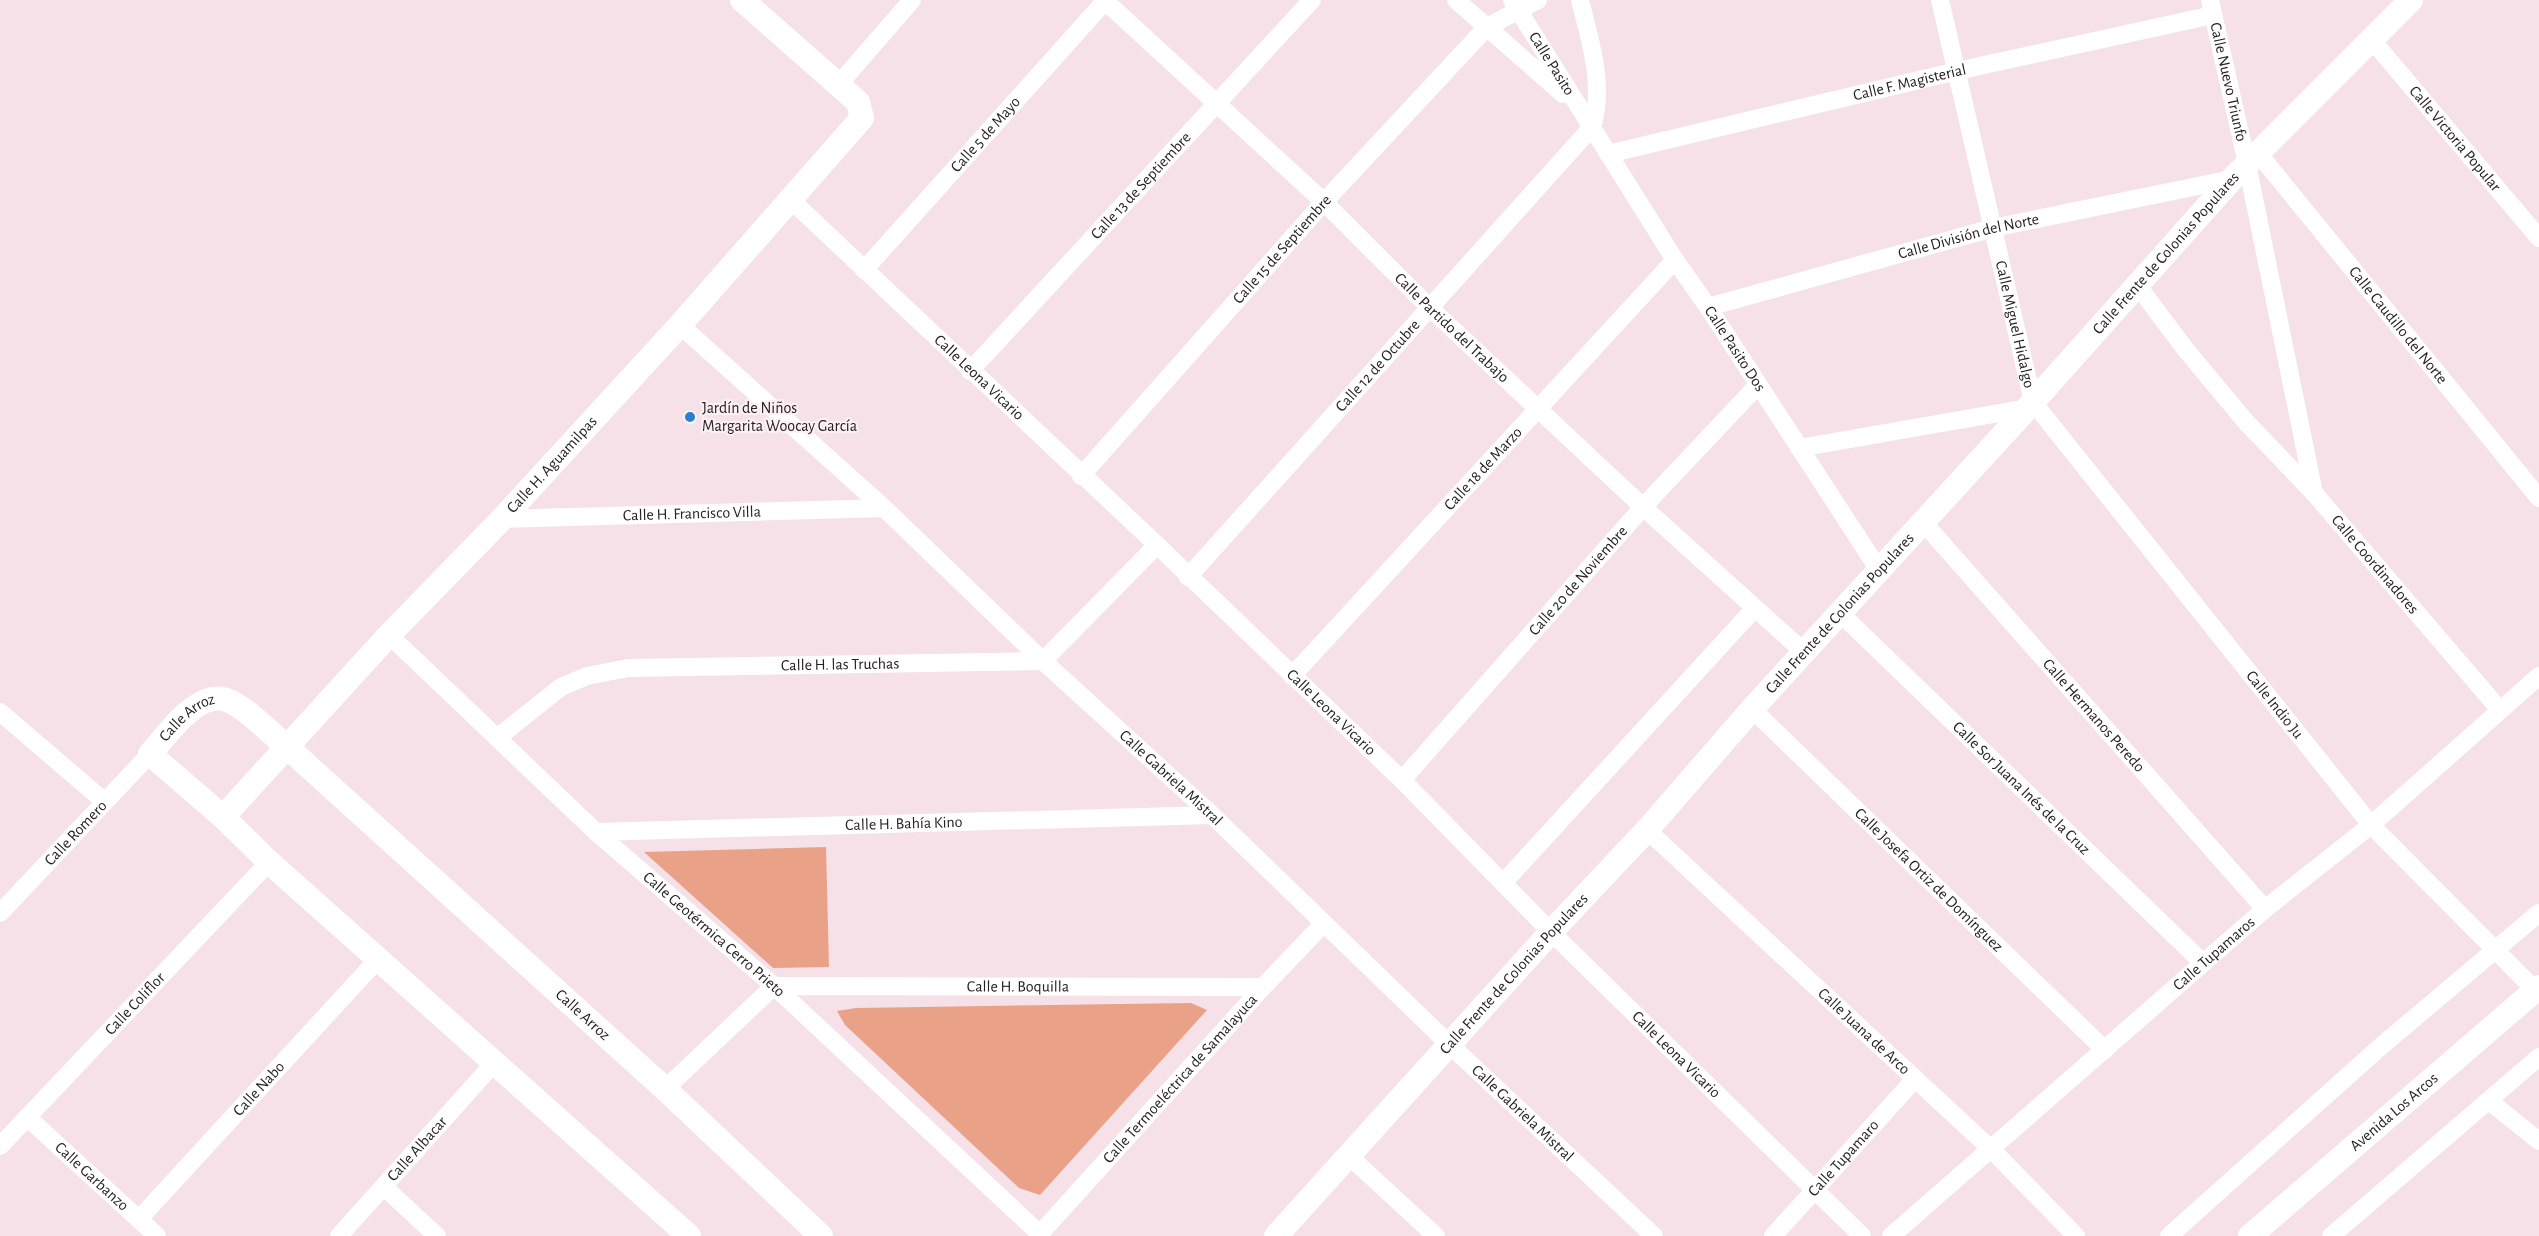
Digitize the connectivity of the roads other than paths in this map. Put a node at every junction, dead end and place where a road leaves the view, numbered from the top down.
1 (742, 0) edge
2 (912, 0) edge
3 (1105, 0) edge
4 (1312, 0) edge
5 (1456, 0) edge
6 (1538, 0) edge
7 (1580, 0) edge
8 (1940, 0) edge
9 (2401, 3) edge
10 (1514, 5) edge
11 (2212, 7) edge
12 (1487, 27) junction
13 (2372, 40) junction
14 (1957, 71) junction
15 (839, 84) junction
16 (1218, 103) junction
17 (1580, 108) junction
18 (1592, 127) junction
19 (1608, 154) junction
20 (2246, 165) junction
21 (790, 199) junction
22 (1324, 202) junction
23 (1993, 228) junction
24 (2539, 238) edge
25 (1675, 260) junction
26 (864, 270) junction
27 (2138, 286) junction
28 (1429, 307) junction
29 (1708, 307) junction
30 (680, 325) junction
31 (970, 370) junction
32 (1758, 385) junction
33 (2030, 405) junction
34 (1537, 408) junction
35 (1799, 448) junction
36 (1081, 476) junction
37 (2314, 493) junction
38 (2539, 498) edge
39 (884, 507) junction
40 (1642, 507) junction
41 (502, 519) junction
42 (1923, 522) junction
43 (1157, 545) junction
44 (1879, 570) junction
45 (1188, 577) junction
46 (1755, 608) junction
47 (1840, 613) junction
48 (389, 635) junction
49 (1804, 652) junction
50 (1043, 661) junction
51 (1292, 676) junction
52 (2539, 676) edge
53 (1752, 709) junction
54 (2500, 710) junction
55 (0, 712) edge
56 (497, 738) junction
57 (287, 747) junction
58 (150, 754) junction
59 (1402, 780) junction
60 (105, 802) junction
61 (1212, 815) junction
62 (223, 817) junction
63 (2371, 825) junction
64 (1647, 830) junction
65 (596, 832) junction
66 (270, 861) junction
67 (1503, 882) junction
68 (2265, 909) junction
69 (2539, 913) edge
70 (0, 914) edge
71 (1324, 923) junction
72 (1551, 932) junction
73 (2495, 951) junction
74 (379, 958) junction
75 (2203, 963) junction
76 (774, 986) junction
77 (1263, 987) junction
78 (2537, 988) edge
79 (1450, 1045) junction
80 (2105, 1050) junction
81 (2539, 1057) edge
82 (495, 1062) junction
83 (1914, 1080) junction
84 (665, 1089) junction
85 (2489, 1101) junction
86 (27, 1117) junction
87 (2539, 1142) edge
88 (0, 1146) edge
89 (1992, 1150) junction
90 (1349, 1156) junction
91 (384, 1187) junction
92 (1816, 1189) junction
93 (139, 1219) junction
94 (1039, 1235) edge
95 (157, 1236) edge
96 (339, 1236) edge
97 (437, 1236) edge
98 (688, 1236) edge
99 (821, 1236) edge
100 (1276, 1236) edge
101 (1436, 1236) edge
102 (1654, 1236) edge
103 (1773, 1236) edge
104 (1862, 1236) edge
105 (1891, 1236) edge
106 (2076, 1236) edge
107 (2169, 1236) edge
108 (2250, 1236) edge
109 (2331, 1236) edge

1 - 15 street
2 - 15 street
3 - 16 street, Calle Partido del Trabajo
3 - 26 street, Calle 5 de Mayo
4 - 16 street, Calle 13 de Septiembre
5 - 12 street
6 - 10 street, Calle 15 de Septiembre
7 - 18 street
8 - 14 street, Calle Miguel Hidalgo
9 - 13 street, Calle Frente de Colonias Populares
10 - 12 street, Calle 15 de Septiembre
10 - 17 street, Calle Pasito
11 - 14 street, Calle F. Magisterial
11 - 20 street, Calle Nuevo Triunfo
12 - 17 street
12 - 22 street, Calle 15 de Septiembre
13 - 20 street, Calle Frente de Colonias Populares
13 - 24 street, Calle Victoria Popular
14 - 19 street, Calle F. Magisterial
14 - 23 street, Calle Miguel Hidalgo
15 - 21 street, Calle H. Aguamilpas
16 - 22 street, Calle Partido del Trabajo
16 - 31 street, Calle 13 de Septiembre
17 - 18 street, Calle Pasito
18 - 19 street, Calle Pasito Dos
18 - 28 street, Calle 12 de Octubre
19 - 25 street, Calle Pasito Dos
20 - 23 street, Calle División del Norte
20 - 27 street, Calle Frente de Colonias Populares
20 - 37 street, Calle Nuevo Triunfo
20 - 38 street, Calle Caudillo del Norte
21 - 26 street, Calle Leona Vicario
21 - 30 street, Calle H. Aguamilpas
22 - 28 street, Calle Partido del Trabajo
22 - 36 street, Calle 15 de Septiembre
23 - 29 street, Calle División del Norte
23 - 33 street, Calle Miguel Hidalgo
25 - 29 street, Calle Pasito Dos
25 - 34 street, Calle 18 de Marzo
26 - 31 street, Calle Leona Vicario
27 - 33 street, Calle Frente de Colonias Populares
27 - 37 street, Calle Coordinadores
28 - 34 street, Calle Partido del Trabajo
28 - 45 street, Calle 12 de Octubre
29 - 32 street, Calle Pasito Dos
30 - 39 street, Calle Gabriela Mistral
30 - 41 street, Calle H. Aguamilpas
31 - 36 street, Calle Leona Vicario
32 - 35 street, Calle Pasito Dos
32 - 40 street, Calle 20 de Noviembre
33 - 35 street
33 - 42 street, Calle Frente de Colonias Populares
33 - 63 street, Calle Indio Ju
34 - 40 street, Calle Partido del Trabajo
34 - 51 street, Calle 18 de Marzo
35 - 44 street, Calle Pasito Dos
36 - 43 street, Calle Leona Vicario
37 - 54 street, Calle Coordinadores
39 - 41 street, Calle H. Francisco Villa
39 - 50 street, Calle Gabriela Mistral
40 - 46 street, Calle Partido del Trabajo
40 - 59 street, Calle 20 de Noviembre
41 - 48 street, Calle H. Aguamilpas
42 - 44 street, Calle Frente de Colonias Populares
42 - 68 street, Calle Hermanos Peredo
43 - 45 street, Calle Leona Vicario
43 - 50 street
44 - 47 street, Calle Frente de Colonias Populares
45 - 51 street, Calle Leona Vicario
46 - 49 street, Calle Partido del Trabajo
46 - 67 street
47 - 49 street, Calle Frente de Colonias Populares
47 - 75 street, Calle Sor Juana Inés de la Cruz
48 - 56 street, Calle Geotérmica Cerro Prieto
48 - 57 street, Calle H. Aguamilpas
49 - 53 street, Calle Frente de Colonias Populares
50 - 56 street, Calle H. las Truchas
50 - 61 street, Calle Gabriela Mistral
51 - 59 street, Calle Leona Vicario
52 - 54 street, Calle Tupamaros
53 - 64 street, Calle Frente de Colonias Populares
53 - 80 street, Calle Josefa Ortiz de Domínguez
54 - 63 street, Calle Tupamaros
55 - 60 street
56 - 65 street, Calle Geotérmica Cerro Prieto
57 - 58 street, Calle Arroz
57 - 62 street, Calle H. Aguamilpas
57 - 84 street, Calle Arroz
58 - 60 street, Calle Romero
58 - 62 street, Calle Arroz
59 - 67 street, Calle Leona Vicario
60 - 70 street, Calle Romero
61 - 65 street, Calle H. Bahía Kino
61 - 71 street, Calle Gabriela Mistral
62 - 66 street, Calle Arroz
63 - 68 street, Calle Tupamaros
63 - 73 street, Calle Indio Ju
64 - 72 street, Calle Frente de Colonias Populares
64 - 83 street, Calle Juana de Arco
65 - 76 street, Calle Geotérmica Cerro Prieto
66 - 74 street, Calle Arroz
66 - 86 street, Calle Coliflor
67 - 72 street, Calle Leona Vicario
68 - 75 street, Calle Tupamaros
69 - 73 street
71 - 77 street, Calle Termoeléctrica de Samalayuca
71 - 79 street, Calle Gabriela Mistral
72 - 79 street, Calle Frente de Colonias Populares
72 - 92 street, Calle Leona Vicario
73 - 78 street, Calle Indio Ju
73 - 107 street
74 - 82 street, Calle Arroz
74 - 93 street, Calle Nabo
75 - 80 street, Calle Tupamaros
76 - 77 street, Calle H. Boquilla
76 - 84 street
76 - 94 street, Calle Geotérmica Cerro Prieto
77 - 94 street, Calle Termoeléctrica de Samalayuca
78 - 108 street, Avenida Los Arcos
79 - 90 street, Calle Frente de Colonias Populares
79 - 102 street, Calle Gabriela Mistral
80 - 89 street, Calle Tupamaros
81 - 85 street
82 - 91 street, Calle Albacar
82 - 98 street, Calle Arroz
83 - 89 street, Calle Juana de Arco
83 - 92 street, Calle Tupamaro
84 - 99 street, Calle Arroz
85 - 87 street
85 - 109 street
86 - 88 street, Calle Coliflor
86 - 93 street, Calle Garbanzo
89 - 105 street, Calle Tupamaros
89 - 106 street, Calle Juana de Arco
90 - 100 street, Calle Frente de Colonias Populares
90 - 101 street
91 - 96 street, Calle Albacar
91 - 97 street
92 - 103 street, Calle Tupamaro
92 - 104 street, Calle Leona Vicario
93 - 95 street, Calle Garbanzo

